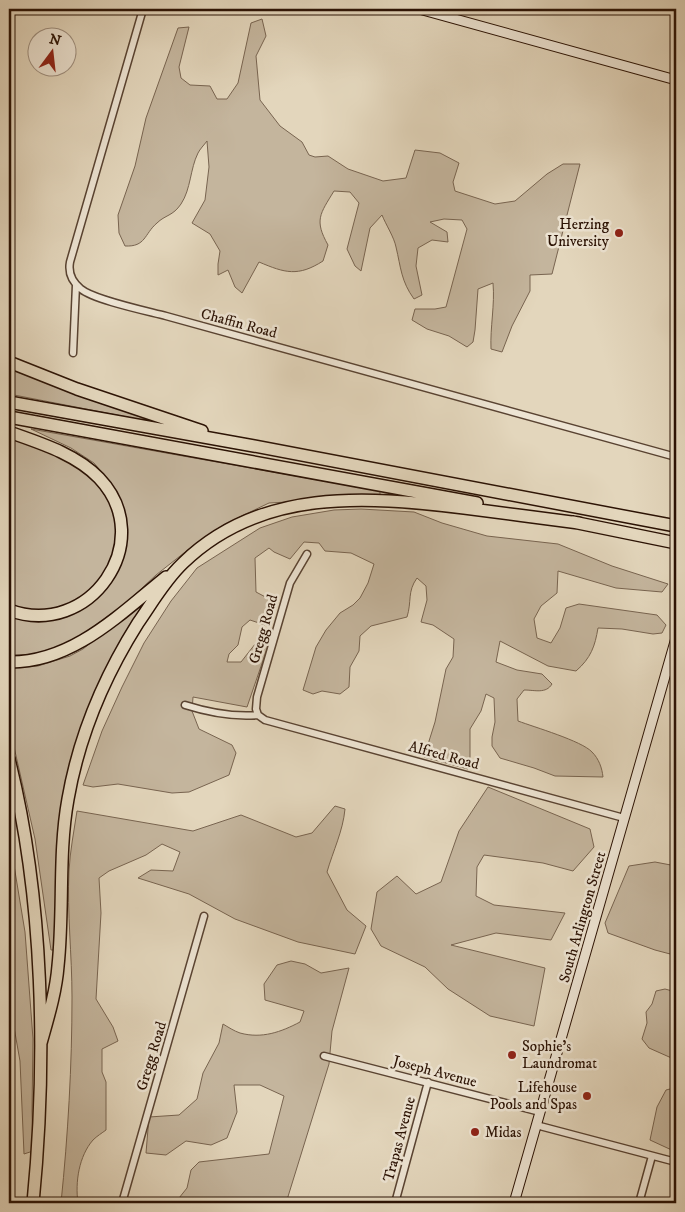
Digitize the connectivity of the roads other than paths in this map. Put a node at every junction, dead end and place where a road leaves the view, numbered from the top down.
1 (143, 9) edge
2 (419, 9) edge
3 (676, 80) edge
4 (76, 284) junction
5 (73, 352) dead end
6 (9, 362) edge
7 (9, 402) edge
8 (9, 417) edge
9 (9, 432) edge
10 (254, 446) junction
11 (676, 456) edge
12 (579, 523) junction
13 (676, 526) edge
14 (676, 543) edge
15 (308, 554) dead end
16 (182, 564) junction
17 (9, 610) edge
18 (676, 638) edge
19 (14, 662) edge
20 (185, 705) dead end
21 (258, 715) junction
22 (9, 758) edge
23 (624, 818) junction
24 (204, 916) dead end
25 (41, 1043) junction
26 (324, 1056) dead end
27 (428, 1082) junction
28 (540, 1112) junction
29 (536, 1125) junction
30 (652, 1156) junction
31 (676, 1162) edge
32 (34, 1203) edge
33 (122, 1203) edge
34 (394, 1203) edge
35 (514, 1203) edge
36 (639, 1203) edge

1 - 4 street
2 - 3 main road
4 - 5 street
4 - 11 street, Chaffin Road
6 - 10 highway
7 - 10 highway
8 - 12 highway
9 - 17 highway
10 - 13 highway
12 - 14 highway
12 - 16 highway
15 - 21 street, Gregg Road
16 - 19 highway
16 - 25 highway
18 - 23 main road, South Arlington Street
20 - 21 street
21 - 23 street, Alfred Road
22 - 25 highway
23 - 28 main road, South Arlington Street
24 - 33 street, Gregg Road
25 - 32 highway
26 - 27 street, Joseph Avenue
27 - 28 street, Joseph Avenue
27 - 34 street, Trapas Avenue
28 - 29 main road, South Arlington Street
29 - 30 street
29 - 35 main road, South Arlington Street
30 - 31 street
30 - 36 street

